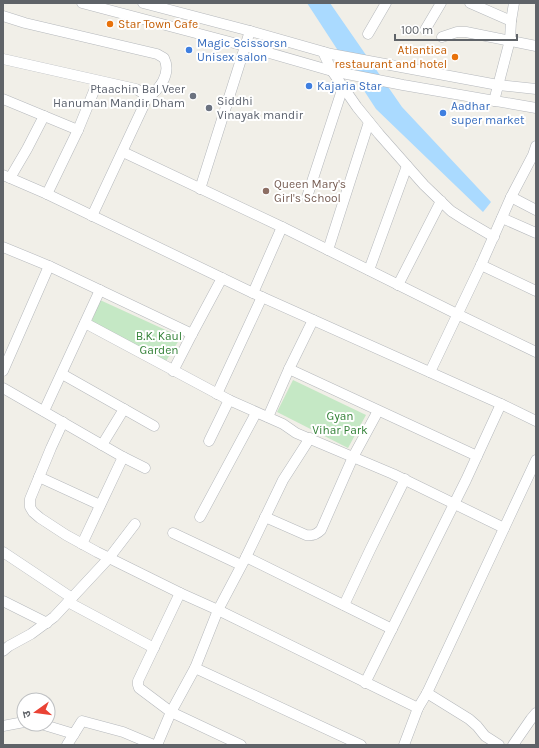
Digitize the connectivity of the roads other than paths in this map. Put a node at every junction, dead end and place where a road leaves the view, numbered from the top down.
1 (82, 3) edge
2 (143, 3) edge
3 (386, 3) edge
4 (441, 3) edge
5 (470, 3) edge
6 (514, 3) edge
7 (3, 16) edge
8 (511, 22) junction
9 (425, 30) dead end
10 (250, 31) junction
11 (368, 34) dead end
12 (442, 37) dead end
13 (510, 40) junction
14 (245, 46) junction
15 (536, 46) edge
16 (327, 53) junction
17 (3, 59) edge
18 (336, 72) junction
19 (98, 81) junction
20 (498, 85) junction
21 (343, 88) junction
22 (536, 89) edge
23 (3, 99) edge
24 (146, 99) junction
25 (494, 101) junction
26 (536, 108) edge
27 (44, 116) junction
28 (369, 122) junction
29 (78, 130) junction
30 (536, 146) edge
31 (123, 152) junction
32 (407, 166) junction
33 (7, 176) edge
34 (200, 189) junction
35 (47, 194) junction
36 (307, 198) dead end
37 (510, 200) junction
38 (441, 201) junction
39 (536, 210) edge
40 (92, 216) junction
41 (503, 217) junction
42 (282, 227) junction
43 (536, 233) edge
44 (494, 237) junction
45 (4, 250) edge
46 (328, 250) junction
47 (481, 265) junction
48 (49, 266) junction
49 (370, 270) junction
50 (222, 278) junction
51 (398, 285) junction
52 (100, 290) junction
53 (536, 291) edge
54 (258, 295) junction
55 (457, 314) junction
56 (313, 320) junction
57 (85, 323) junction
58 (192, 334) junction
59 (536, 352) edge
60 (289, 369) junction
61 (173, 370) junction
62 (3, 371) edge
63 (430, 372) junction
64 (62, 374) junction
65 (3, 388) edge
66 (218, 394) junction
67 (229, 400) junction
68 (501, 404) junction
69 (124, 410) junction
70 (44, 411) junction
71 (378, 411) junction
72 (256, 413) junction
73 (268, 418) junction
74 (536, 421) edge
75 (63, 422) junction
76 (154, 426) dead end
77 (310, 438) junction
78 (209, 441) dead end
79 (102, 445) junction
80 (477, 456) junction
81 (123, 457) junction
82 (353, 457) junction
83 (536, 460) edge
84 (145, 468) dead end
85 (39, 477) junction
86 (406, 479) junction
87 (454, 503) junction
88 (100, 504) junction
89 (200, 517) dead end
90 (265, 517) junction
91 (135, 524) dead end
92 (504, 528) junction
93 (173, 533) dead end
94 (82, 544) junction
95 (3, 552) edge
96 (108, 558) junction
97 (243, 561) junction
98 (180, 594) junction
99 (70, 600) junction
100 (3, 601) edge
101 (344, 605) junction
102 (218, 610) junction
103 (47, 623) junction
104 (392, 630) junction
105 (154, 648) junction
106 (3, 651) edge
107 (194, 668) junction
108 (365, 683) junction
109 (427, 693) junction
110 (418, 708) junction
111 (171, 712) junction
112 (536, 713) edge
113 (16, 724) edge
114 (3, 726) edge
115 (56, 729) edge
116 (74, 734) junction
117 (148, 744) edge
118 (66, 745) edge
119 (157, 745) edge
120 (241, 745) edge
121 (361, 745) edge
122 (404, 745) edge
123 (499, 745) edge
124 (513, 745) edge

1 - 14 street
2 - 10 street
3 - 11 street
4 - 9 street
5 - 8 street
6 - 8 street
7 - 24 street
8 - 13 street
10 - 14 street
10 - 16 street
12 - 13 street
13 - 15 street
13 - 20 street
14 - 18 street
14 - 34 street
16 - 18 street
16 - 20 street
17 - 19 street
18 - 21 street
18 - 25 street
19 - 24 street
19 - 29 street
20 - 22 street
20 - 25 street
21 - 28 street
21 - 36 street
23 - 27 street
24 - 31 street
25 - 26 street
27 - 29 street
27 - 33 street
28 - 32 street
28 - 46 street
29 - 35 street
30 - 37 street
31 - 34 street
31 - 40 street
32 - 38 street
32 - 49 street
33 - 35 street
34 - 42 street
35 - 40 street
37 - 39 street
37 - 41 street
38 - 44 street
38 - 51 street
40 - 50 street
41 - 43 street
41 - 44 street
42 - 46 street
42 - 54 street
44 - 47 street
45 - 48 street
46 - 49 street
47 - 53 street
47 - 55 street
48 - 52 street
48 - 62 street
49 - 51 street
50 - 54 street
50 - 58 street
51 - 55 street
52 - 57 street
52 - 58 street
54 - 56 street
54 - 66 street
55 - 59 street
55 - 63 street
56 - 60 street
56 - 63 street
57 - 61 street
57 - 64 street
58 - 61 street
60 - 71 street
60 - 73 street
61 - 66 street
63 - 68 street
64 - 69 street
64 - 70 street
65 - 70 street
66 - 67 street
67 - 72 street
67 - 78 street
68 - 74 street
68 - 80 street
69 - 76 street
69 - 79 street
70 - 75 street
71 - 80 street
71 - 82 street
72 - 73 street
72 - 89 street
73 - 77 street
75 - 79 street
75 - 85 street
77 - 82 street
77 - 90 street
79 - 81 street
80 - 87 street
81 - 84 street
81 - 88 street
82 - 86 street
82 - 90 street
83 - 92 street
85 - 88 street
85 - 94 street
86 - 87 street
86 - 101 street
87 - 92 street
87 - 104 street
88 - 94 street
90 - 97 street
91 - 96 street
92 - 109 street
93 - 97 street
94 - 96 street
95 - 99 street
96 - 98 street
96 - 99 street
97 - 101 street
97 - 102 street
98 - 102 street
98 - 105 street
99 - 103 street
99 - 105 street
100 - 103 street
101 - 104 street
102 - 107 street
102 - 108 street
103 - 106 street
104 - 108 street
105 - 111 street
107 - 111 street
107 - 121 street
108 - 110 street
109 - 110 street
109 - 123 street
110 - 122 street
111 - 119 street
111 - 120 street
112 - 124 street
113 - 114 street
115 - 116 street
116 - 117 street
116 - 118 street

